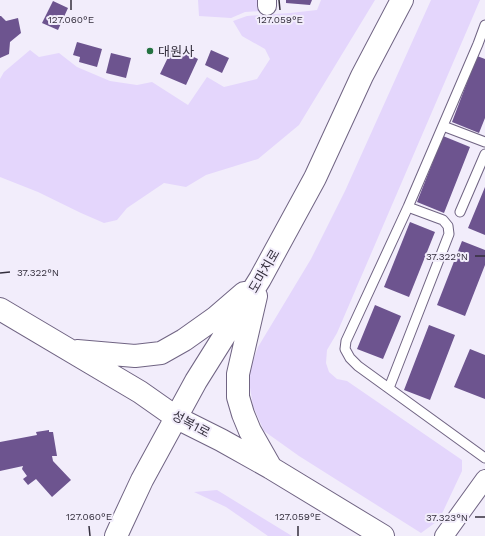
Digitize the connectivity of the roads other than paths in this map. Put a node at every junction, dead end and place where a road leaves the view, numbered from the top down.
1 (402, 0) edge
2 (485, 25) edge
3 (482, 45) edge
4 (443, 126) junction
5 (485, 142) edge
6 (485, 154) edge
7 (408, 207) junction
8 (460, 212) dead end
9 (260, 279) junction
10 (0, 309) edge
11 (72, 351) junction
12 (389, 388) junction
13 (177, 418) junction
14 (485, 458) edge
15 (271, 468) junction
16 (485, 479) edge
17 (116, 536) edge
18 (383, 536) edge
19 (444, 536) edge

1 - 9 main road, 도마치로
2 - 3 lane
3 - 4 lane
4 - 5 lane
4 - 7 lane
6 - 8 lane
7 - 12 lane
7 - 12 lane
9 - 11 main road
9 - 13 main road, 도마치로
9 - 15 main road
10 - 11 main road, 성복1로
11 - 13 main road, 성복1로
12 - 14 lane
13 - 15 main road, 성복1로
13 - 17 main road, 도마치로
15 - 18 main road, 성복1로
16 - 19 street

